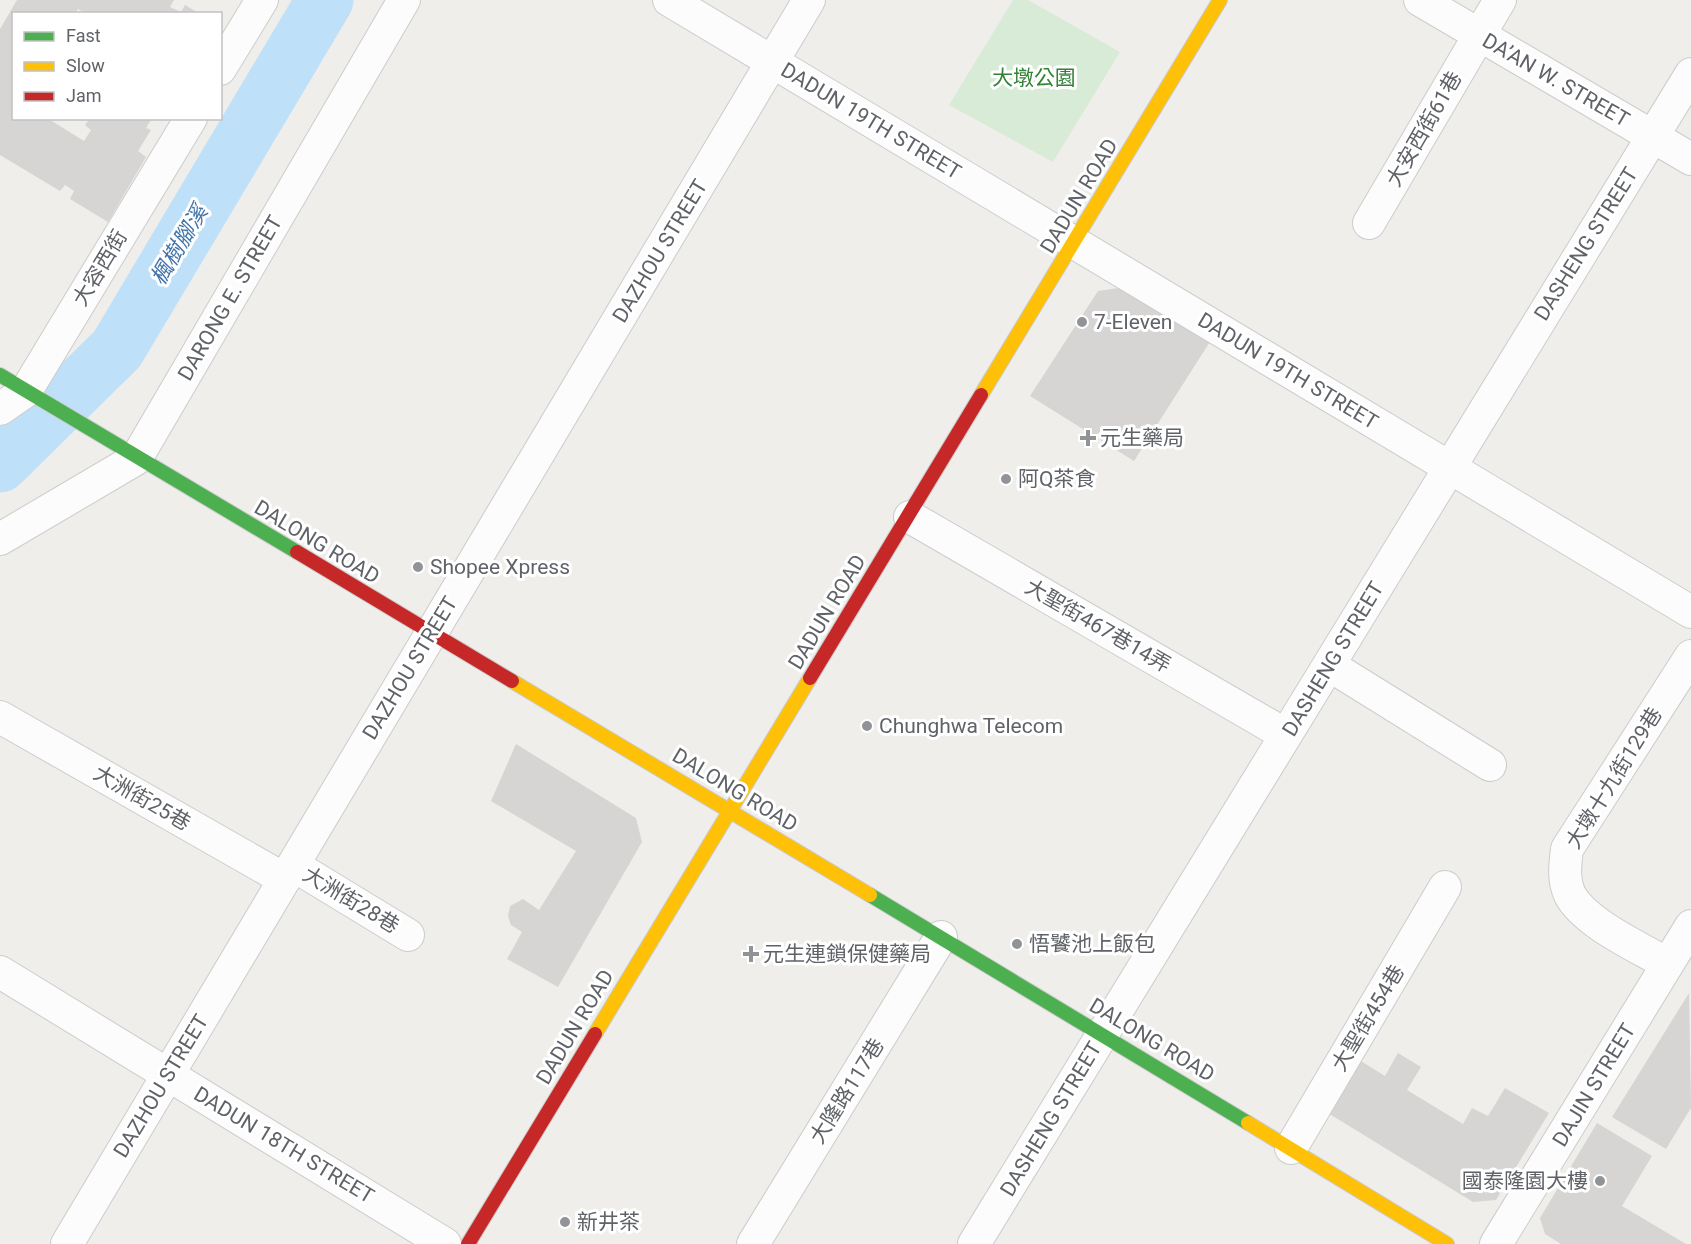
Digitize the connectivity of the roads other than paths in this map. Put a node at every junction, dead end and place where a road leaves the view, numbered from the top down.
1 (262, 0) edge
2 (404, 0) edge
3 (669, 0) edge
4 (809, 0) edge
5 (1221, 0) edge
6 (1420, 0) edge
7 (1500, 0) edge
8 (1480, 35) junction
9 (772, 62) junction
10 (222, 66) edge
11 (1691, 74) edge
12 (190, 120) edge
13 (1653, 136) junction
14 (1691, 159) edge
15 (1369, 223) dead end
16 (1075, 244) junction
17 (13, 383) edge
18 (0, 409) edge
19 (136, 459) junction
20 (1450, 468) junction
21 (910, 517) junction
22 (0, 539) edge
23 (1691, 612) edge
24 (431, 634) junction
25 (1691, 656) edge
26 (1329, 665) junction
27 (0, 717) edge
28 (1286, 735) junction
29 (1490, 765) dead end
30 (730, 812) junction
31 (289, 872) junction
32 (1445, 887) dead end
33 (1691, 926) edge
34 (408, 935) dead end
35 (941, 937) junction
36 (1668, 964) junction
37 (0, 972) edge
38 (1103, 1034) junction
39 (168, 1074) junction
40 (1291, 1148) junction
41 (67, 1244) edge
42 (445, 1244) edge
43 (468, 1244) edge
44 (753, 1244) edge
45 (974, 1244) edge
46 (1447, 1244) edge
47 (1497, 1244) edge

1 - 10 street
2 - 19 street, DARONG E. STREET
3 - 9 street, DADUN 19TH STREET
4 - 9 street, DAZHOU STREET
5 - 16 street, DADUN ROAD
6 - 8 street, DA’AN W. STREET
7 - 8 street, 大安西街61巷
8 - 13 street, DA’AN W. STREET
8 - 15 street, 大安西街61巷
9 - 16 street, DADUN 19TH STREET
9 - 24 street, DAZHOU STREET
11 - 13 street, DASHENG STREET
12 - 17 street, 大容西街
13 - 14 street, DA’AN W. STREET
13 - 20 street, DASHENG STREET
16 - 20 street, DADUN 19TH STREET
16 - 21 street, DADUN ROAD
17 - 18 street, 大容西街
17 - 19 street, DALONG ROAD
19 - 22 street, DARONG E. STREET
19 - 24 street, DALONG ROAD
20 - 23 street, DADUN 19TH STREET
20 - 26 street, DASHENG STREET
21 - 28 street, 大聖街467巷14弄
21 - 30 street, DADUN ROAD
24 - 30 street, DALONG ROAD
24 - 31 street, DAZHOU STREET
25 - 36 street, 大墩十九街129巷
26 - 28 street, DASHENG STREET
26 - 29 street
27 - 31 street, 大洲街25巷
28 - 38 street, DASHENG STREET
30 - 35 street, DALONG ROAD
30 - 43 street, DADUN ROAD
31 - 34 street, 大洲街28巷
31 - 39 street, DAZHOU STREET
32 - 40 street, 大聖街454巷
33 - 36 street, DAJIN STREET
35 - 38 street, DALONG ROAD
35 - 44 street, 大隆路117巷
36 - 47 street, DAJIN STREET
37 - 39 street, DADUN 18TH STREET
38 - 40 street, DALONG ROAD
38 - 45 street, DASHENG STREET
39 - 41 street, DAZHOU STREET
39 - 42 street, DADUN 18TH STREET
40 - 46 street, DALONG ROAD

